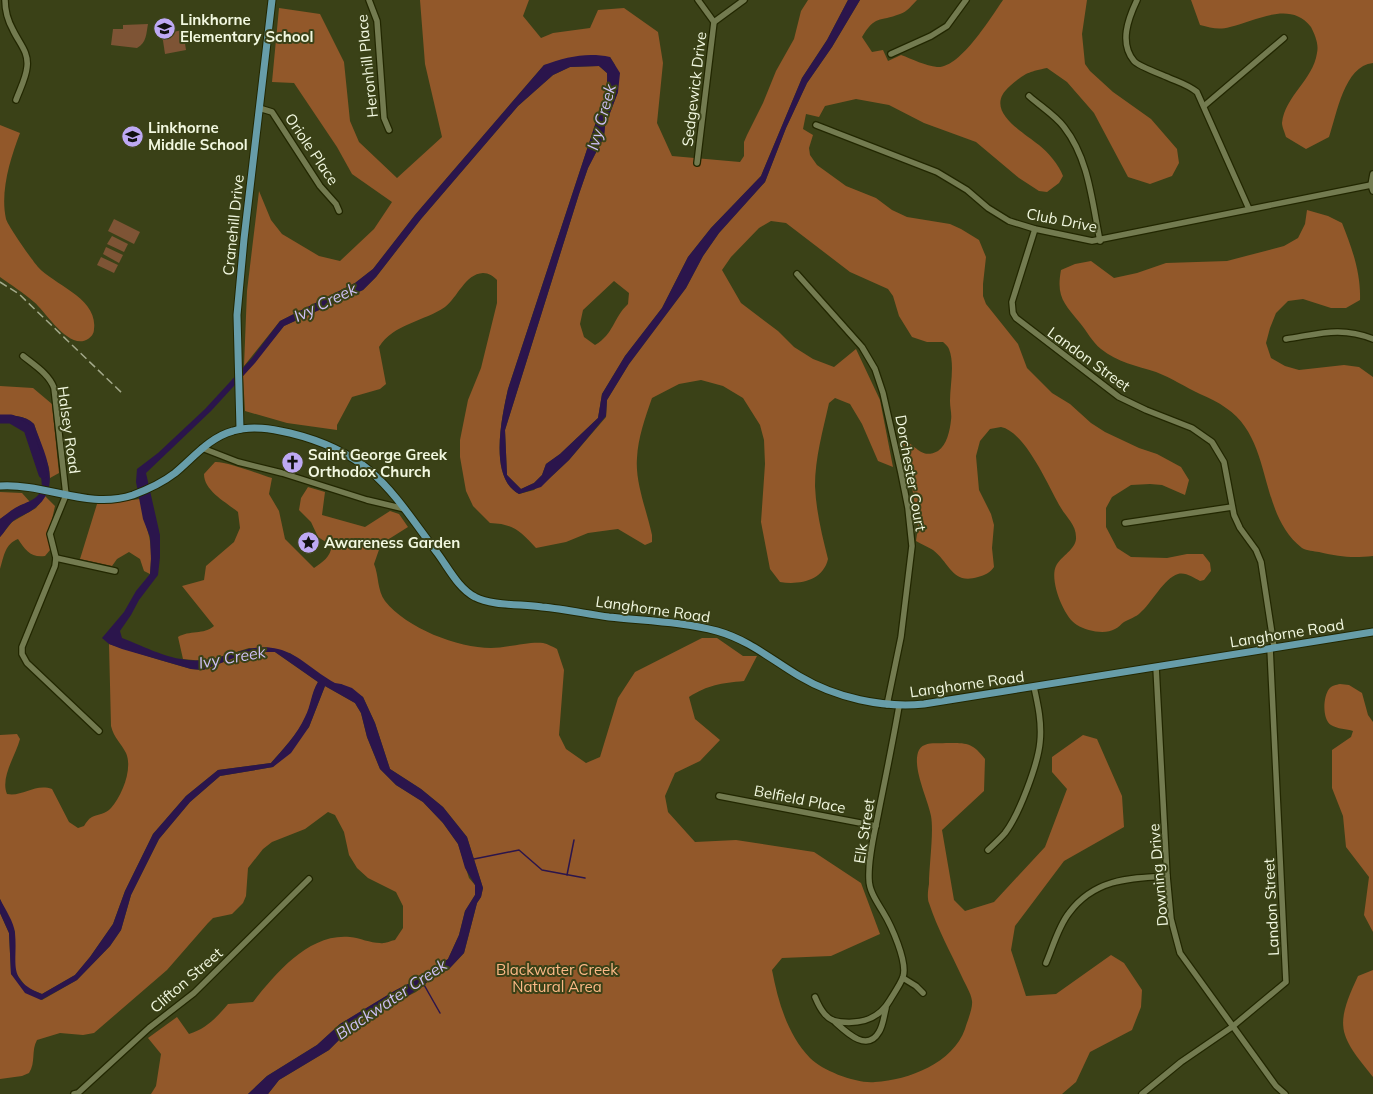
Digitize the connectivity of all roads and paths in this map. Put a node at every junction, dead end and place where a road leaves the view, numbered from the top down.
1 (5, 0) edge
2 (272, 0) edge
3 (369, 0) edge
4 (698, 0) edge
5 (744, 0) edge
6 (966, 0) edge
7 (1137, 0) edge
8 (714, 22) junction
9 (1284, 38) dead end
10 (891, 54) dead end
11 (1029, 96) dead end
12 (16, 100) dead end
13 (1204, 106) junction
14 (259, 108) junction
15 (816, 125) dead end
16 (389, 130) dead end
17 (697, 163) dead end
18 (1373, 174) edge
19 (1372, 188) edge
20 (1249, 209) junction
21 (339, 211) dead end
22 (1035, 229) junction
23 (1100, 241) junction
24 (797, 274) dead end
25 (1286, 339) dead end
26 (1373, 339) edge
27 (23, 356) dead end
28 (240, 429) junction
29 (202, 448) junction
30 (0, 486) edge
31 (64, 495) junction
32 (1232, 507) junction
33 (405, 509) junction
34 (1125, 523) dead end
35 (56, 558) junction
36 (115, 571) dead end
37 (1373, 632) edge
38 (1272, 648) junction
39 (1156, 667) junction
40 (1034, 687) junction
41 (887, 705) junction
42 (900, 706) junction
43 (100, 731) dead end
44 (720, 796) dead end
45 (876, 826) junction
46 (988, 850) dead end
47 (1167, 876) junction
48 (309, 879) dead end
49 (1046, 963) dead end
50 (903, 978) junction
51 (923, 993) dead end
52 (815, 997) dead end
53 (886, 1008) junction
54 (835, 1022) junction
55 (1232, 1027) junction
56 (74, 1094) edge
57 (1142, 1094) edge
58 (1285, 1094) edge

1 - 12 street
2 - 14 main road, Cranehill Drive
3 - 16 street, Heronhill Place
4 - 8 street, Sedgewick Drive
5 - 8 street
6 - 10 street
7 - 13 street
8 - 17 street, Sedgewick Drive
9 - 13 street
11 - 23 street
13 - 20 street
14 - 21 street, Oriole Place
14 - 28 main road, Cranehill Drive
15 - 22 street, Club Drive
18 - 19 street
19 - 20 street, Club Drive
20 - 23 street, Club Drive
22 - 23 street, Club Drive
22 - 32 street, Landon Street
24 - 41 street, Dorchester Court
25 - 26 street
27 - 31 street, Halsey Road
28 - 29 main road, Langhorne Road
28 - 33 main road, Langhorne Road
29 - 31 main road, Langhorne Road
29 - 33 street
30 - 31 main road, Langhorne Road
31 - 35 street
32 - 34 street
32 - 38 street, Landon Street
33 - 41 main road, Langhorne Road
35 - 36 street
35 - 43 street
37 - 38 main road, Langhorne Road
38 - 39 main road, Langhorne Road
38 - 55 street, Landon Street
39 - 40 main road, Langhorne Road
39 - 47 street, Downing Drive
40 - 42 main road, Langhorne Road
40 - 46 street
41 - 42 main road, Langhorne Road
42 - 45 street, Elk Street
44 - 45 street, Belfield Place
45 - 50 street, Elk Street
47 - 49 street
47 - 55 street, Downing Drive
48 - 56 street, Clifton Street
50 - 51 street
50 - 53 street
52 - 54 street
53 - 54 street
53 - 54 street
55 - 57 street, Landon Street
55 - 58 street, Downing Drive

